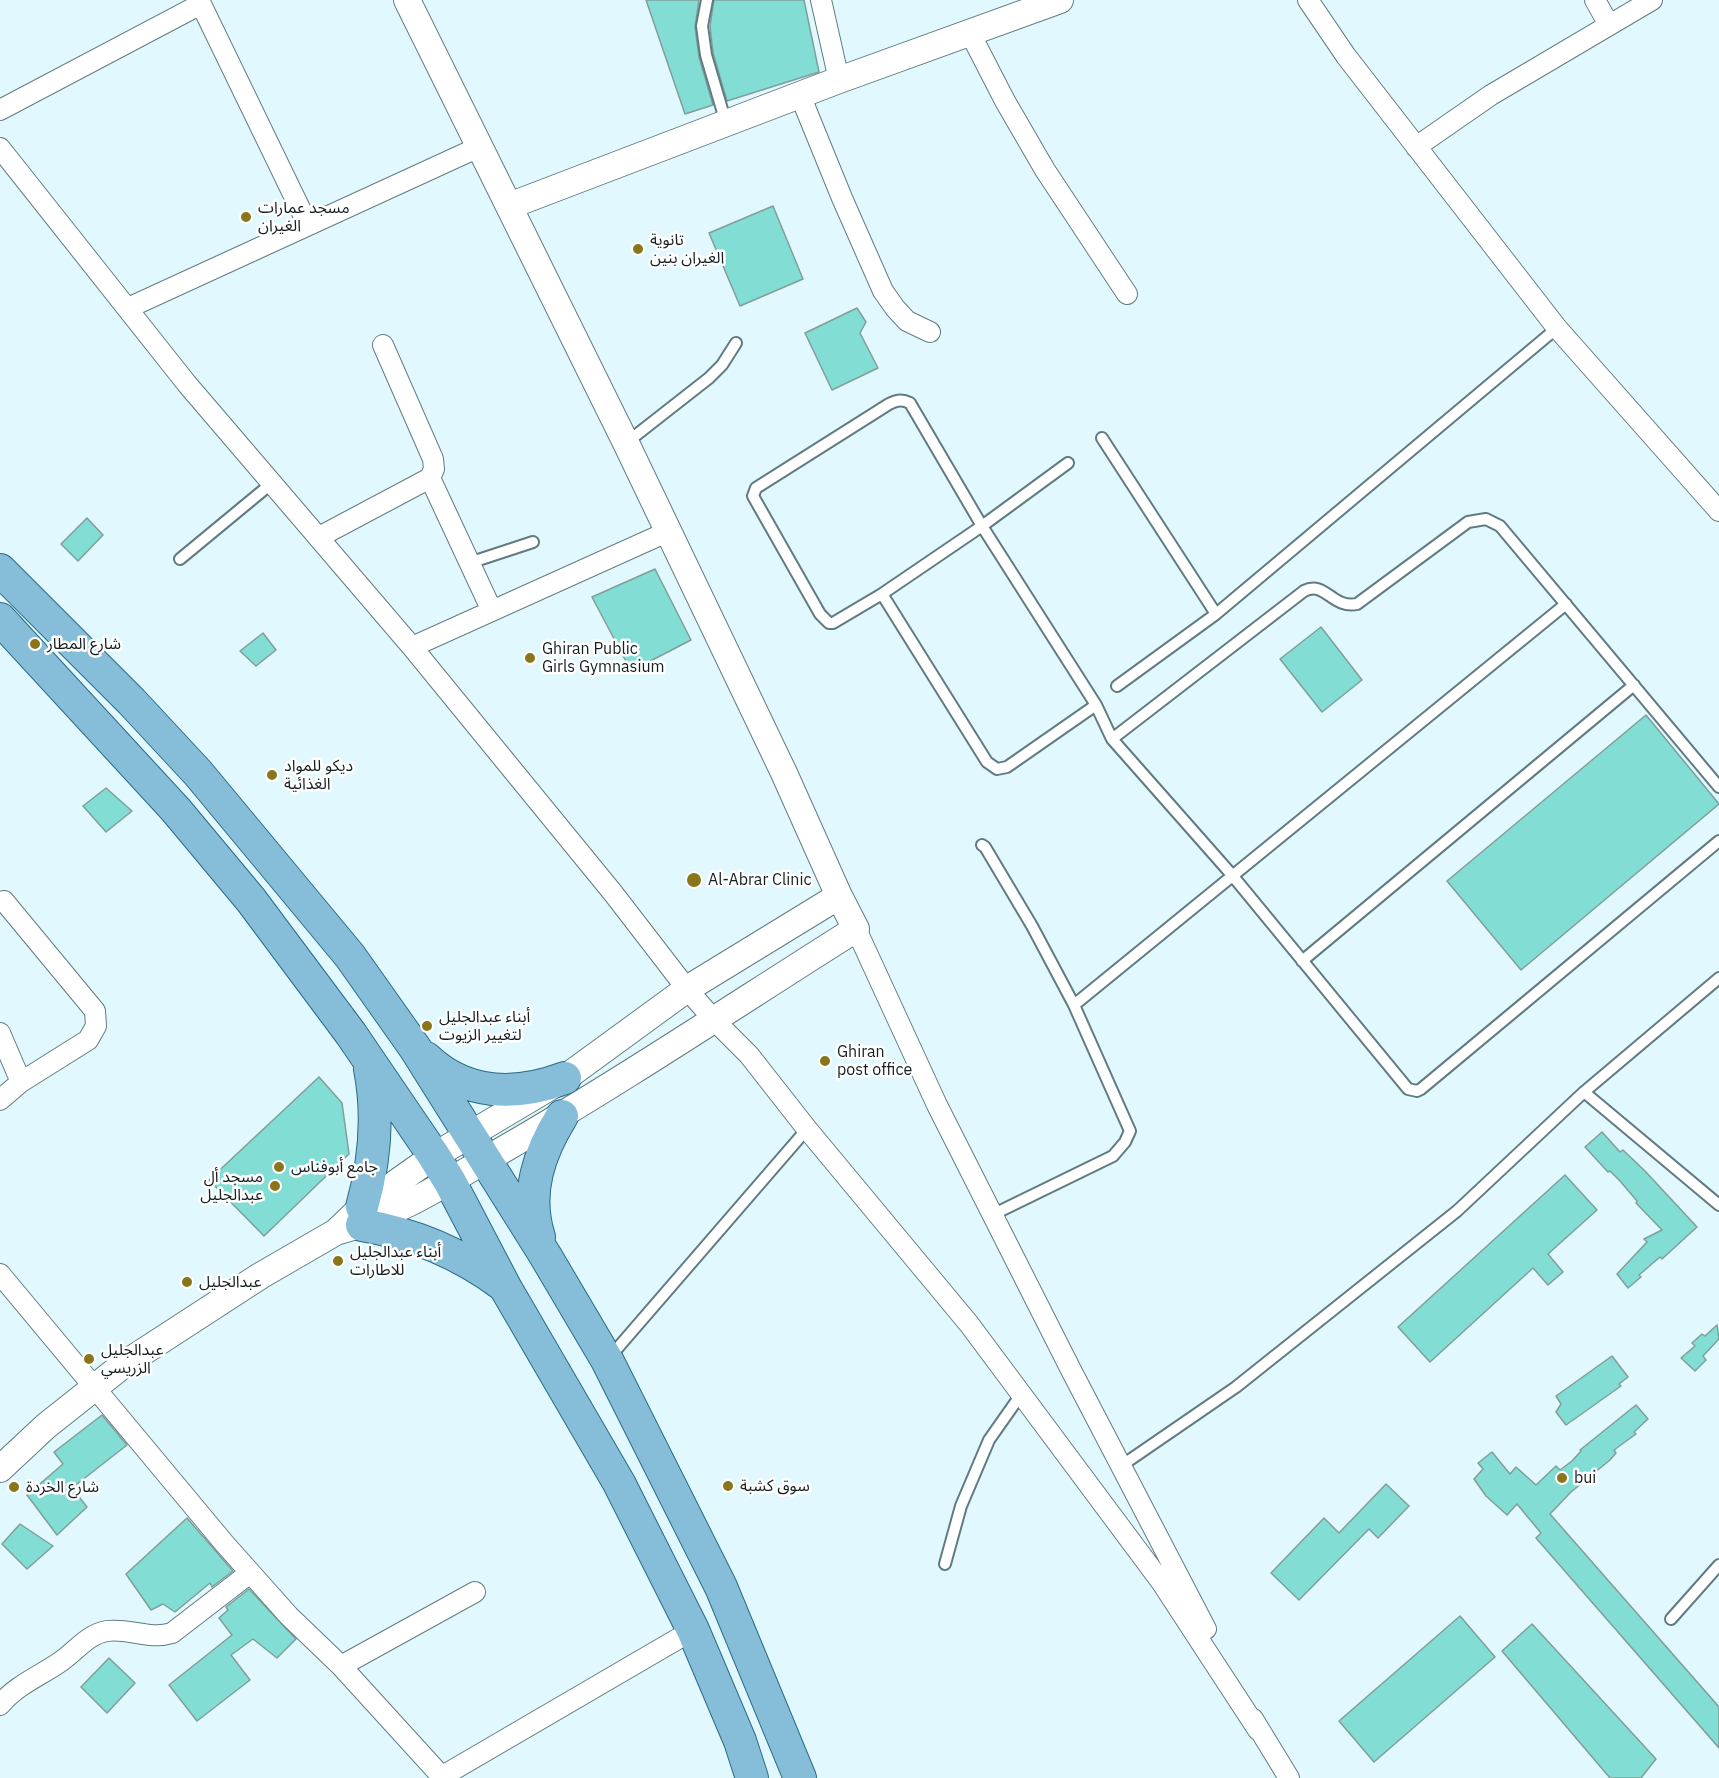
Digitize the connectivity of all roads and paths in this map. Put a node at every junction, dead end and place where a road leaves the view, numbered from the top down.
1 (407, 0) edge
2 (707, 0) edge
3 (821, 0) edge
4 (1060, 0) edge
5 (1308, 0) edge
6 (1595, 0) edge
7 (1652, 0) edge
8 (200, 2) edge
9 (1609, 25) junction
10 (969, 33) junction
11 (839, 80) junction
12 (800, 95) junction
13 (0, 110) edge
14 (726, 123) junction
15 (478, 147) junction
16 (1416, 147) junction
17 (0, 148) edge
18 (509, 206) junction
19 (308, 225) junction
20 (1127, 294) dead end
21 (128, 308) junction
22 (1557, 328) junction
23 (930, 332) dead end
24 (736, 343) dead end
25 (383, 345) dead end
26 (1102, 438) dead end
27 (626, 443) junction
28 (1068, 463) dead end
29 (430, 478) junction
30 (272, 483) junction
31 (1719, 511) edge
32 (982, 526) junction
33 (667, 532) junction
34 (319, 537) junction
35 (533, 542) dead end
36 (180, 559) dead end
37 (469, 562) junction
38 (0, 570) edge
39 (882, 594) junction
40 (1566, 604) junction
41 (492, 611) junction
42 (1216, 614) junction
43 (0, 619) edge
44 (412, 647) junction
45 (1634, 685) junction
46 (1117, 686) dead end
47 (1096, 705) junction
48 (1112, 740) junction
49 (1719, 787) edge
50 (1719, 841) edge
51 (982, 845) dead end
52 (1232, 874) junction
53 (839, 896) junction
54 (3, 901) dead end
55 (856, 929) junction
56 (1302, 961) junction
57 (1719, 978) edge
58 (687, 988) junction
59 (1074, 1005) junction
60 (713, 1019) junction
61 (0, 1033) edge
62 (415, 1048) junction
63 (369, 1062) junction
64 (565, 1078) junction
65 (21, 1082) junction
66 (1584, 1092) junction
67 (0, 1100) edge
68 (562, 1116) junction
69 (807, 1129) junction
70 (478, 1148) junction
71 (442, 1169) junction
72 (1719, 1205) edge
73 (992, 1215) junction
74 (353, 1221) junction
75 (545, 1255) junction
76 (0, 1274) edge
77 (505, 1287) junction
78 (607, 1360) junction
79 (94, 1386) junction
80 (1022, 1393) junction
81 (1121, 1466) junction
82 (0, 1469) edge
83 (945, 1564) dead end
84 (1719, 1565) edge
85 (250, 1573) junction
86 (475, 1592) dead end
87 (1671, 1619) dead end
88 (693, 1630) junction
89 (341, 1666) junction
90 (0, 1705) edge
91 (1258, 1730) junction
92 (442, 1777) edge
93 (1287, 1777) edge
94 (753, 1778) edge
95 (800, 1778) edge

1 - 15 street
2 - 14 lane
3 - 11 street
4 - 10 street
5 - 16 street
6 - 9 street
7 - 9 street
8 - 13 street
8 - 19 street
9 - 16 street
10 - 11 street
10 - 20 street
11 - 12 street
12 - 14 street
12 - 23 street
14 - 18 street
15 - 18 street
15 - 19 street
16 - 22 street
17 - 21 street
18 - 27 street
19 - 21 street
21 - 30 street
22 - 31 street
22 - 42 lane
24 - 27 lane
25 - 29 street
26 - 42 lane
27 - 33 street
28 - 32 lane
29 - 34 street
29 - 37 street
30 - 34 street
30 - 36 lane
32 - 39 lane
32 - 39 lane
32 - 47 lane
33 - 41 street
33 - 53 street
34 - 44 street
35 - 37 lane
37 - 41 street
38 - 62 main road
39 - 47 lane
40 - 45 lane
40 - 48 lane
40 - 52 lane
41 - 44 street
42 - 46 lane
43 - 63 main road
44 - 58 street
45 - 49 lane
45 - 56 lane
47 - 48 lane
48 - 52 lane
50 - 56 lane
51 - 59 lane
52 - 56 lane
52 - 59 lane
53 - 55 street
53 - 58 street
54 - 65 street
55 - 60 street
55 - 73 street
57 - 66 lane
58 - 60 street
58 - 64 street
59 - 73 lane
60 - 68 street
60 - 69 street
61 - 65 street
62 - 64 main road
62 - 70 main road
63 - 71 main road
63 - 74 main road
64 - 70 street
65 - 67 street
66 - 72 lane
66 - 81 lane
68 - 70 street
68 - 75 main road
69 - 78 lane
69 - 80 street
70 - 71 street
70 - 75 main road
71 - 74 street
71 - 77 main road
73 - 81 street
74 - 77 main road
74 - 79 street
75 - 78 main road
76 - 79 street
77 - 88 main road
78 - 95 main road
79 - 82 street
79 - 85 street
80 - 83 lane
80 - 91 street
81 - 91 street
84 - 87 lane
85 - 89 street
85 - 90 street
86 - 89 street
88 - 92 street
88 - 94 main road
89 - 92 street
91 - 93 street

